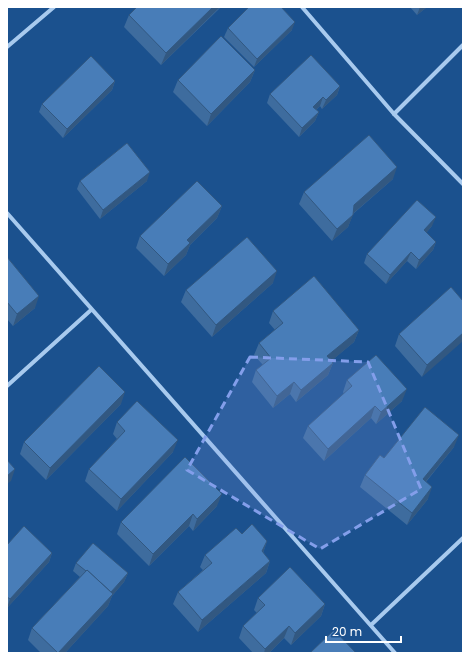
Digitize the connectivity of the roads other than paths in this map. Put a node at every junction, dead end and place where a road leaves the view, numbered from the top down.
1 (54, 7) edge
2 (302, 7) edge
3 (463, 45) edge
4 (7, 48) edge
5 (394, 114) junction
6 (463, 184) edge
7 (7, 213) edge
8 (91, 310) junction
9 (7, 386) edge
10 (463, 538) edge
11 (371, 625) junction
12 (395, 653) edge

1 - 4 street
2 - 5 street
3 - 5 street
5 - 6 street
7 - 8 street
8 - 9 street
8 - 11 street
10 - 11 street
11 - 12 street

